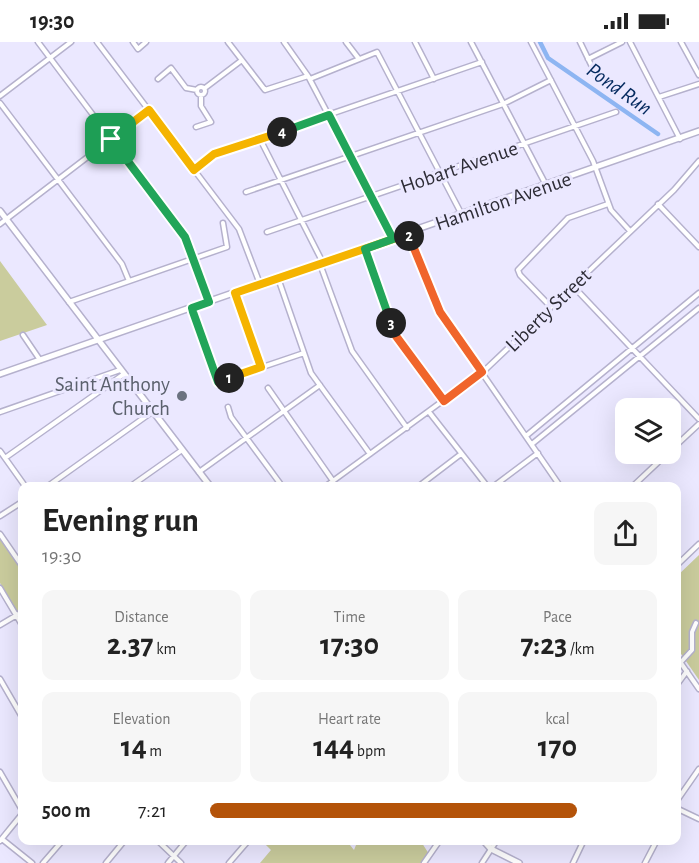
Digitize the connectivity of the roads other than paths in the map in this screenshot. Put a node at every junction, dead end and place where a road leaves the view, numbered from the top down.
1 (38, 42) edge
2 (71, 42) edge
3 (97, 42) edge
4 (133, 42) edge
5 (146, 42) edge
6 (228, 42) edge
7 (284, 42) edge
8 (346, 42) edge
9 (415, 42) edge
10 (471, 42) edge
11 (531, 42) edge
12 (580, 42) edge
13 (622, 42) edge
14 (630, 42) edge
15 (681, 42) edge
16 (50, 58) junction
17 (359, 59) junction
18 (588, 59) junction
19 (242, 60) junction
20 (482, 62) junction
21 (699, 75) edge
22 (597, 76) dead end
23 (309, 77) junction
24 (158, 79) dead end
25 (434, 79) junction
26 (550, 80) junction
27 (699, 84) edge
28 (205, 88) junction
29 (197, 90) junction
30 (398, 91) junction
31 (201, 95) junction
32 (0, 96) edge
33 (658, 97) junction
34 (0, 103) edge
35 (503, 104) junction
36 (149, 110) junction
37 (616, 112) dead end
38 (329, 115) junction
39 (196, 127) dead end
40 (575, 127) junction
41 (699, 131) edge
42 (419, 132) junction
43 (111, 139) junction
44 (260, 139) junction
45 (680, 139) junction
46 (524, 144) junction
47 (350, 156) junction
48 (698, 161) edge
49 (596, 168) junction
50 (194, 170) junction
51 (440, 173) junction
52 (58, 180) junction
53 (280, 180) junction
54 (546, 186) junction
55 (246, 192) dead end
56 (371, 196) junction
57 (608, 204) junction
58 (658, 204) junction
59 (0, 212) edge
60 (462, 215) junction
61 (6, 219) junction
62 (301, 220) junction
63 (223, 223) dead end
64 (0, 224) edge
65 (630, 231) junction
66 (267, 232) dead end
67 (408, 234) junction
68 (393, 239) junction
69 (699, 247) edge
70 (365, 249) junction
71 (194, 259) junction
72 (322, 263) junction
73 (278, 278) junction
74 (129, 281) junction
75 (260, 284) junction
76 (573, 286) junction
77 (235, 293) junction
78 (699, 293) edge
79 (68, 302) junction
80 (209, 302) junction
81 (551, 307) junction
82 (192, 308) junction
83 (699, 308) edge
84 (23, 335) dead end
85 (98, 340) junction
86 (630, 347) junction
87 (304, 353) junction
88 (640, 356) junction
89 (40, 360) junction
90 (261, 367) junction
91 (122, 372) junction
92 (482, 372) junction
93 (0, 374) edge
94 (106, 376) junction
95 (320, 385) junction
96 (108, 386) junction
97 (268, 388) dead end
98 (444, 401) junction
99 (228, 407) dead end
100 (0, 412) edge
101 (152, 412) junction
102 (283, 412) junction
103 (429, 412) junction
104 (699, 419) edge
105 (699, 424) edge
106 (407, 428) junction
107 (526, 436) junction
108 (246, 438) junction
109 (681, 441) edge
110 (532, 444) junction
111 (182, 450) junction
112 (0, 451) edge
113 (537, 453) junction
114 (370, 454) junction
115 (461, 454) junction
116 (5, 459) junction
117 (657, 464) edge
118 (199, 472) junction
119 (333, 481) joint
120 (21, 482) edge
121 (54, 482) edge
122 (136, 482) edge
123 (207, 482) edge
124 (279, 482) edge
125 (424, 482) edge
126 (484, 482) edge
127 (499, 482) edge
128 (557, 482) edge
129 (637, 482) edge
130 (18, 505) edge
131 (0, 516) edge
132 (0, 534) edge
133 (699, 544) edge
134 (18, 560) edge
135 (681, 561) edge
136 (0, 588) edge
137 (17, 616) joint
138 (696, 623) dead end
139 (0, 625) edge
140 (681, 662) joint
141 (687, 671) junction
142 (0, 679) edge
143 (681, 679) edge
144 (699, 689) edge
145 (18, 710) edge
146 (699, 769) edge
147 (0, 772) edge
148 (681, 795) edge
149 (18, 805) edge
150 (681, 810) edge
151 (18, 817) edge
152 (699, 819) edge
153 (1, 840) edge
154 (59, 845) edge
155 (121, 845) edge
156 (162, 845) edge
157 (183, 845) edge
158 (245, 845) edge
159 (437, 845) edge
160 (487, 845) edge
161 (494, 845) edge
162 (582, 845) edge
163 (654, 845) edge
164 (491, 849) junction
165 (174, 856) junction
166 (32, 863) edge
167 (43, 863) edge
168 (106, 863) edge
169 (168, 863) edge
170 (181, 863) edge
171 (229, 863) edge
172 (424, 863) edge
173 (482, 863) edge
174 (519, 863) edge
175 (573, 863) edge
176 (645, 863) edge

1 - 16 street
2 - 16 street
3 - 36 street
4 - 5 street
6 - 19 street
7 - 23 street
8 - 17 street
9 - 25 street
10 - 20 street
11 - 26 street
12 - 18 street
13 - 18 street
14 - 33 street
15 - 21 street
16 - 32 street
16 - 43 street
17 - 23 street
17 - 30 street
18 - 22 street
19 - 23 street
19 - 28 street
20 - 25 street
20 - 35 street
23 - 38 street
24 - 29 street
25 - 30 street
26 - 35 street
26 - 40 street
27 - 33 street
28 - 29 street
28 - 31 street
29 - 31 street
30 - 38 street
30 - 42 street
31 - 39 street
33 - 45 street
34 - 52 street
35 - 42 street
35 - 46 street
36 - 43 street
36 - 50 street
37 - 40 street, Hobart Avenue
38 - 44 street
38 - 47 street
40 - 46 street, Hobart Avenue
40 - 49 street
41 - 45 main road, Hamilton Avenue
42 - 47 street
42 - 51 street
43 - 52 street
43 - 71 street
44 - 50 street
44 - 53 street
45 - 49 main road, Hamilton Avenue
46 - 51 street, Hobart Avenue
46 - 54 street
47 - 53 street
47 - 56 street
48 - 58 street, Liberty Street
49 - 54 main road, Hamilton Avenue
49 - 57 street
50 - 75 street
51 - 56 street, Hobart Avenue
51 - 60 street
52 - 61 street
52 - 74 street
53 - 55 street
53 - 62 street
54 - 60 main road, Hamilton Avenue
56 - 62 street, Hobart Avenue
56 - 68 street
57 - 65 street
57 - 81 street
58 - 65 street, Liberty Street
58 - 69 street
59 - 61 main road
60 - 67 main road, Hamilton Avenue
61 - 64 street
61 - 79 main road
62 - 66 street, Hobart Avenue
62 - 72 street
63 - 71 street
65 - 76 street, Liberty Street
67 - 68 main road, Hamilton Avenue
67 - 92 street
68 - 70 main road, Hamilton Avenue
70 - 72 main road, Hamilton Avenue
70 - 98 street
71 - 74 street
71 - 80 street
72 - 73 main road, Hamilton Avenue
72 - 106 street
73 - 75 main road, Hamilton Avenue
73 - 87 street
74 - 79 street
75 - 77 main road, Hamilton Avenue
76 - 81 street, Liberty Street
76 - 86 street
77 - 80 main road, Hamilton Avenue
77 - 90 street
78 - 86 street
79 - 85 main road
80 - 82 main road, Hamilton Avenue
81 - 92 street, Liberty Street
82 - 85 main road, Hamilton Avenue
82 - 90 street
83 - 88 street
84 - 89 street
85 - 89 main road, Hamilton Avenue
85 - 91 main road
86 - 88 street
86 - 107 street
87 - 90 street
87 - 95 street
88 - 104 street
88 - 110 street
89 - 93 main road, Hamilton Avenue
91 - 94 street
91 - 96 street
91 - 101 main road
92 - 98 street, Liberty Street
92 - 107 street
94 - 96 street
94 - 100 street
95 - 102 street
95 - 114 street
96 - 116 street
97 - 102 street
98 - 103 street, Liberty Street
99 - 108 street
101 - 111 main road
101 - 121 street
102 - 108 street
102 - 119 street
103 - 106 street, Liberty Street
103 - 115 street
105 - 109 street
106 - 114 street, Liberty Street
107 - 110 street
108 - 118 street
108 - 124 street
110 - 113 street
111 - 118 main road
111 - 122 street
112 - 116 street
113 - 127 street
113 - 128 street
114 - 119 street, Liberty Street
115 - 125 street
115 - 126 street
116 - 120 street
117 - 129 street
118 - 123 main road
130 - 131 street
132 - 134 street
133 - 135 street
136 - 137 street
137 - 139 street
138 - 140 street
140 - 141 street
141 - 143 street
141 - 144 street
142 - 145 street
146 - 148 street
147 - 149 street
150 - 152 street
151 - 153 street
153 - 166 street
154 - 167 street
155 - 168 street
156 - 165 street
157 - 165 street
158 - 171 street
159 - 172 street
160 - 164 main road
161 - 164 street
162 - 175 street
163 - 176 street
164 - 173 street
164 - 174 main road
165 - 169 street
165 - 170 street

